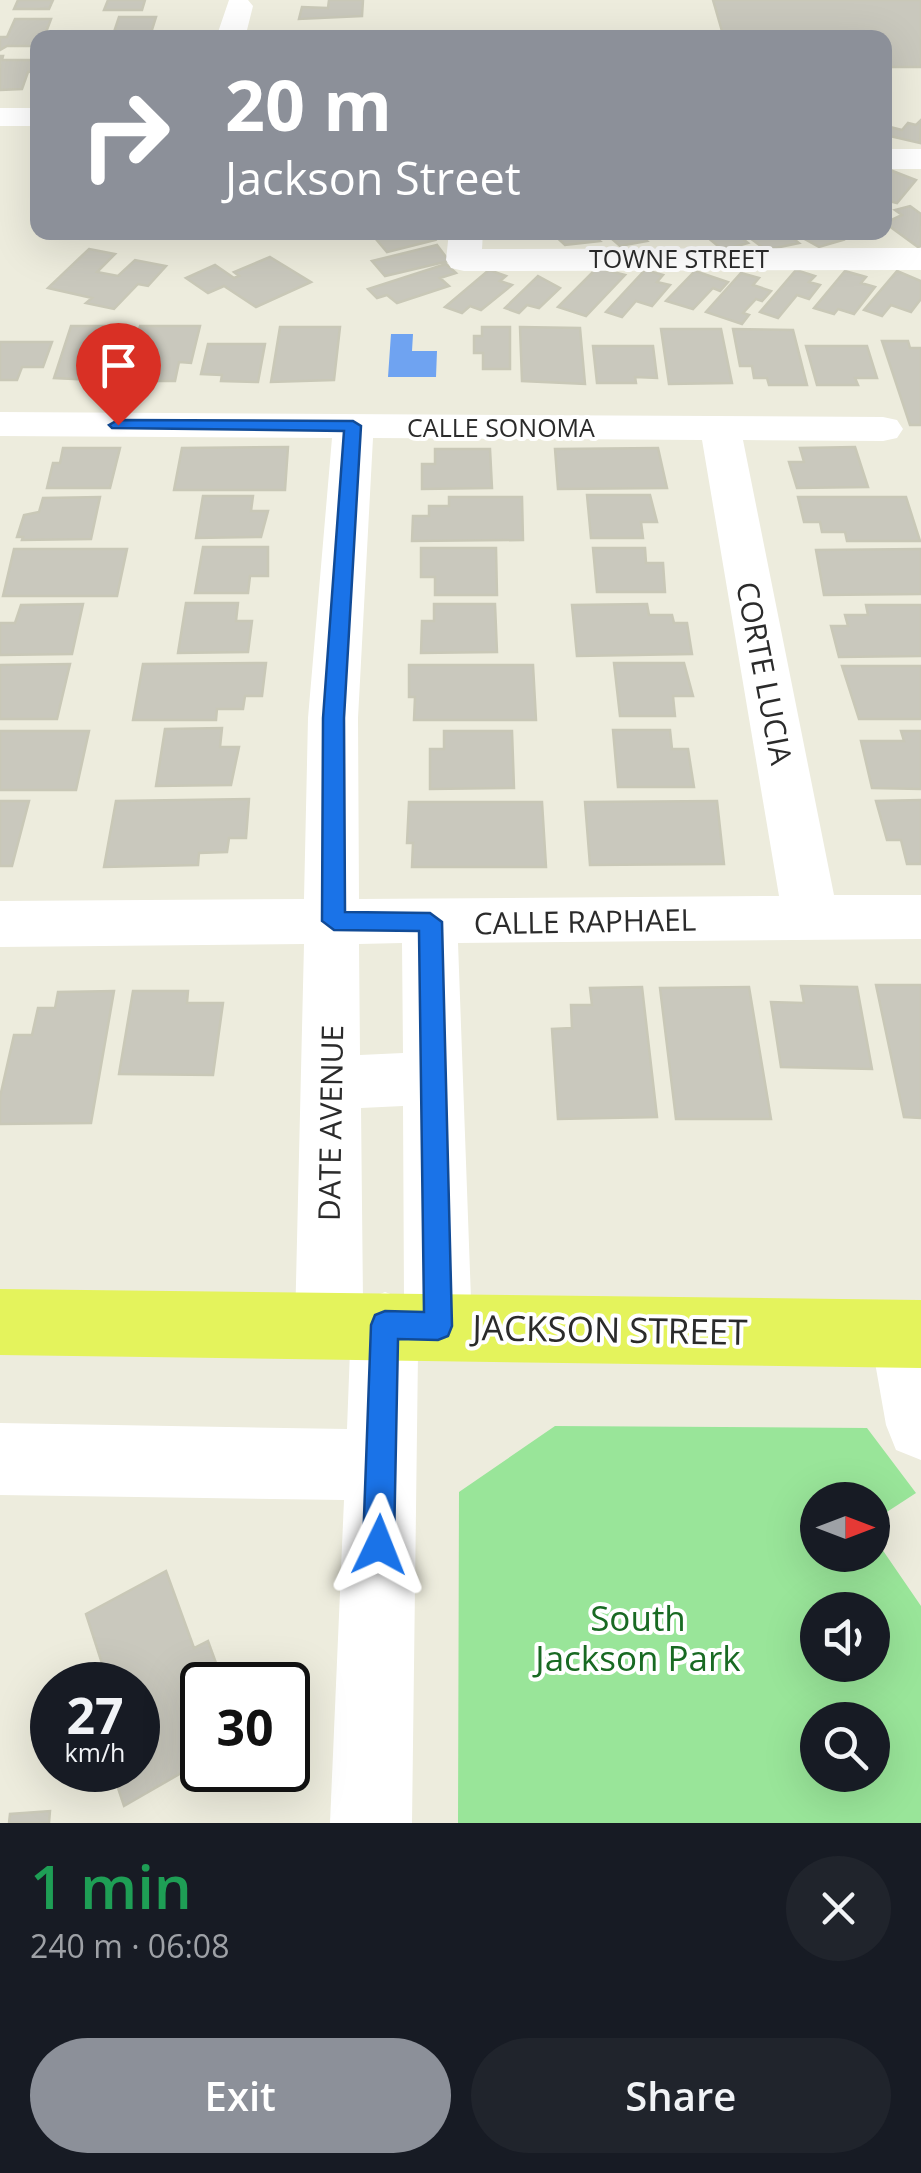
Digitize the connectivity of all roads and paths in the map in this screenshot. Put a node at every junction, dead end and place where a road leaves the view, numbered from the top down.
1 (239, 6) dead end
2 (232, 30) edge
3 (30, 116) edge
4 (0, 117) edge
5 (921, 158) edge
6 (892, 159) edge
7 (465, 240) edge
8 (921, 260) edge
9 (0, 424) edge
10 (353, 426) junction
11 (720, 428) junction
12 (883, 429) dead end
13 (921, 917) edge
14 (811, 919) junction
15 (334, 921) junction
16 (430, 922) junction
17 (0, 924) edge
18 (433, 1079) junction
19 (330, 1082) junction
20 (0, 1322) edge
21 (384, 1325) junction
22 (913, 1334) edge
23 (921, 1425) edge
24 (0, 1459) edge
25 (381, 1465) junction
26 (371, 1823) edge

1 - 2 street
3 - 4 street
5 - 6 street
7 - 8 street, TOWNE STREET
9 - 10 street, CALLE SONOMA
10 - 11 street, CALLE SONOMA
10 - 15 street, DATE AVENUE
11 - 12 street, CALLE SONOMA
11 - 14 street, CORTE LUCIA
13 - 14 street, CALLE RAPHAEL
14 - 16 street, CALLE RAPHAEL
15 - 16 street, CALLE RAPHAEL
15 - 17 street, CALLE RAPHAEL
15 - 19 street, DATE AVENUE
16 - 18 street, DATE AVENUE
18 - 19 street
18 - 21 street, DATE AVENUE
19 - 21 street, DATE AVENUE
20 - 21 main road, JACKSON STREET
21 - 22 main road, JACKSON STREET
21 - 25 street, DATE AVENUE
22 - 23 street
24 - 25 street
25 - 26 street, DATE AVENUE

